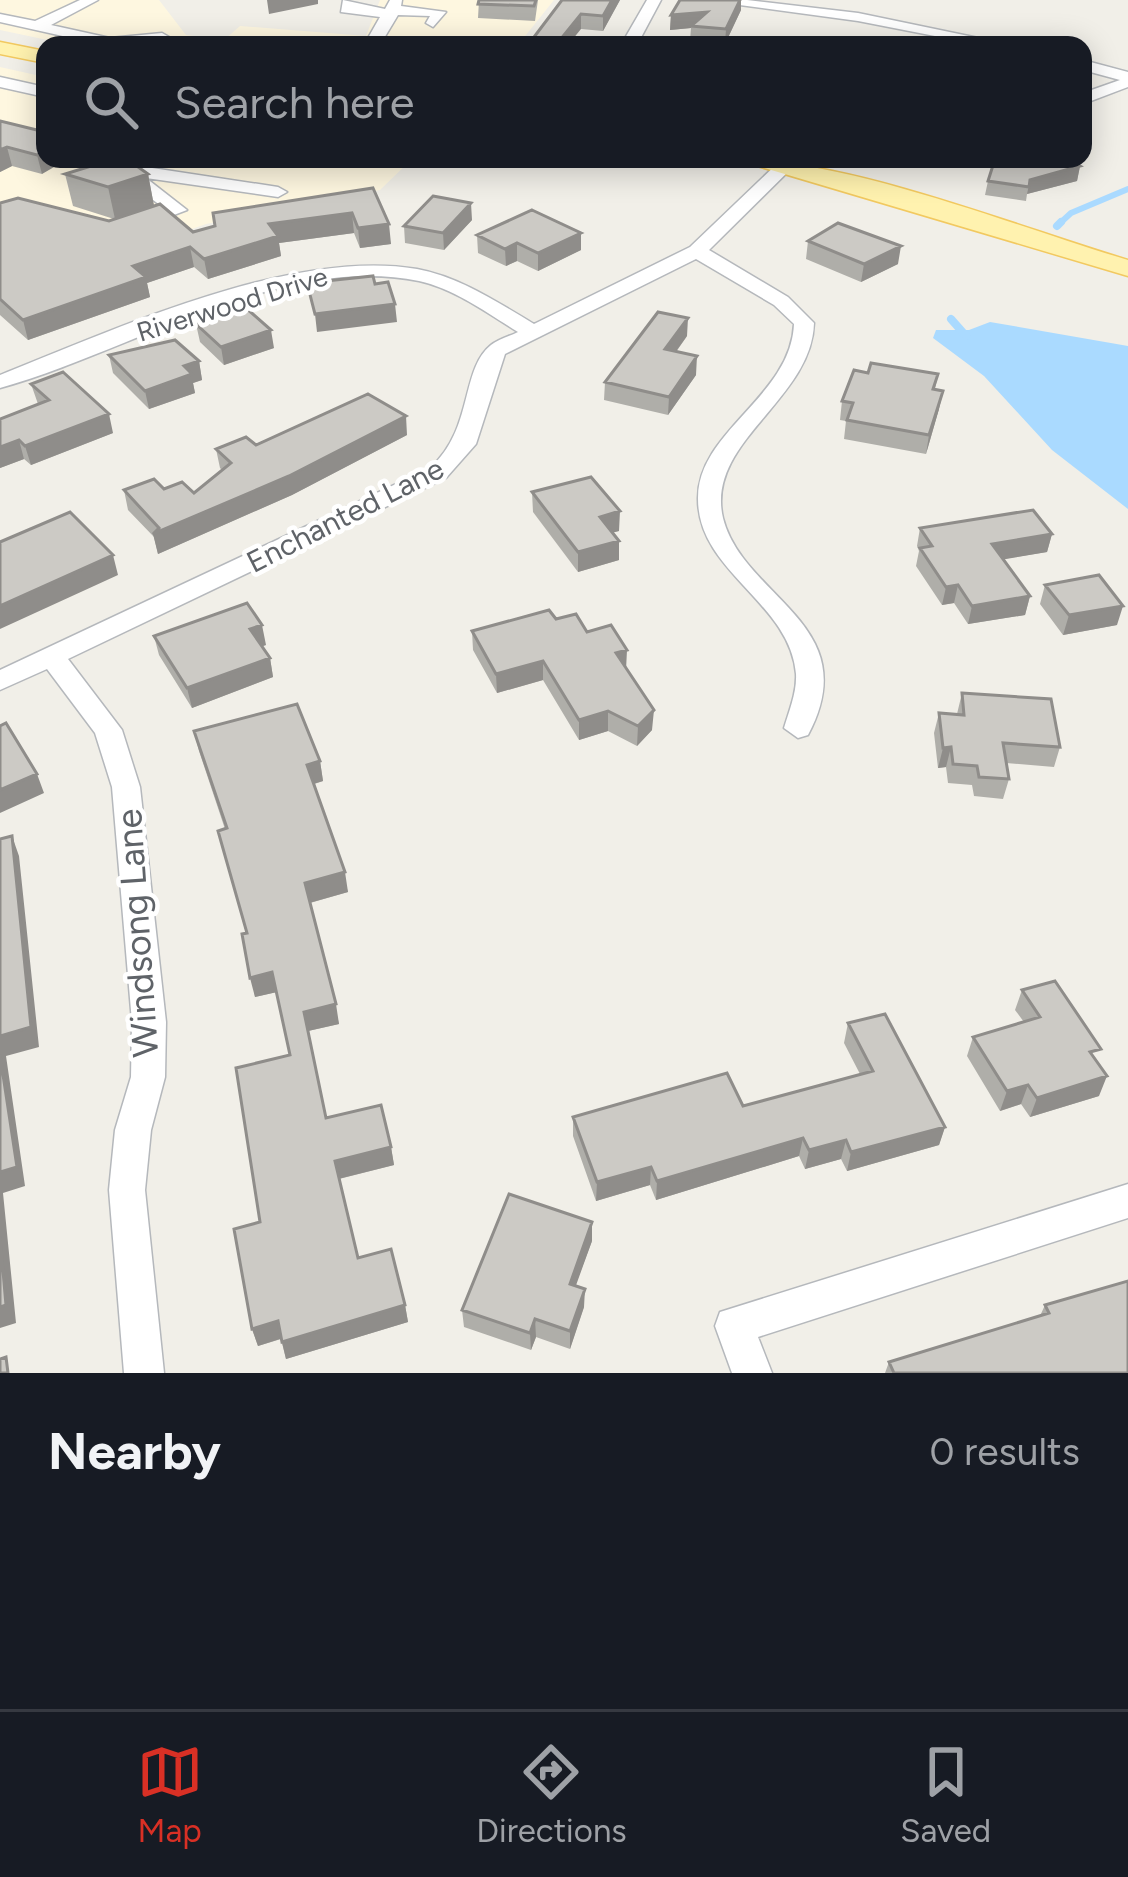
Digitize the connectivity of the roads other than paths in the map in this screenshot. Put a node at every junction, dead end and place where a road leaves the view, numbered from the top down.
1 (91, 0) edge
2 (350, 0) edge
3 (654, 0) edge
4 (709, 0) edge
5 (393, 8) edge
6 (439, 12) edge
7 (0, 18) edge
8 (37, 26) junction
9 (59, 32) junction
10 (48, 36) edge
11 (79, 36) edge
12 (377, 36) edge
13 (634, 36) edge
14 (957, 36) edge
15 (1092, 69) edge
16 (0, 82) edge
17 (1126, 83) edge
18 (36, 90) edge
19 (1092, 96) edge
20 (117, 168) edge
21 (782, 168) edge
22 (803, 168) edge
23 (124, 170) junction
24 (278, 192) dead end
25 (116, 230) edge
26 (698, 251) junction
27 (1128, 268) edge
28 (531, 331) junction
29 (0, 382) edge
30 (52, 657) junction
31 (0, 681) edge
32 (798, 728) dead end
33 (1128, 1201) edge
34 (144, 1373) edge
35 (752, 1373) edge

1 - 8 street
2 - 5 street
3 - 13 street
4 - 14 street
5 - 6 street
5 - 12 street
7 - 8 street
8 - 9 street
9 - 10 street
9 - 11 street
15 - 17 street
16 - 18 street
17 - 19 street
20 - 23 street
21 - 26 street, Enchanted Lane
22 - 27 main road
23 - 24 street
23 - 25 street
26 - 28 street, Enchanted Lane
26 - 32 street
28 - 29 street, Riverwood Drive
28 - 30 street, Enchanted Lane
30 - 31 street, Enchanted Lane
30 - 34 street, Windsong Lane
33 - 35 street

